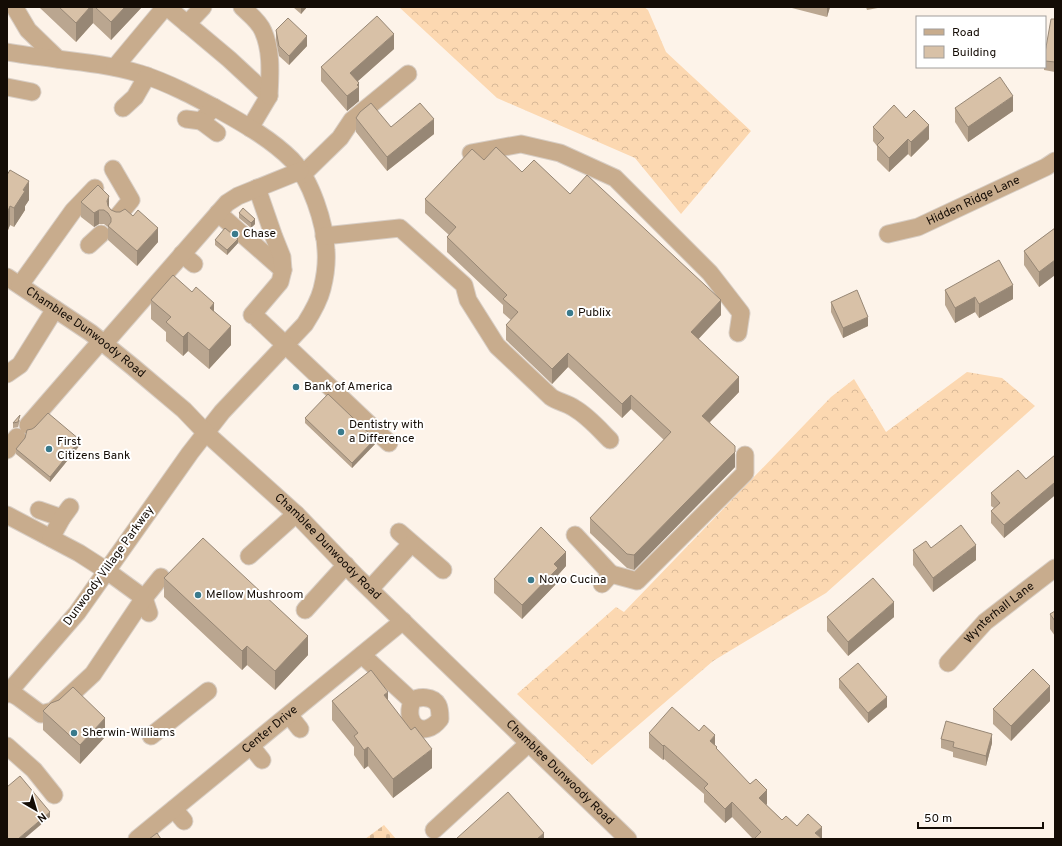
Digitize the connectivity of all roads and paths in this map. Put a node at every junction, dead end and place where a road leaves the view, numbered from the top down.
1 (166, 7) edge
2 (203, 7) edge
3 (242, 7) edge
4 (13, 11) edge
5 (187, 24) junction
6 (7, 52) edge
7 (58, 59) junction
8 (115, 67) junction
9 (408, 74) dead end
10 (147, 76) junction
11 (7, 87) edge
12 (32, 92) dead end
13 (270, 96) junction
14 (214, 107) junction
15 (123, 108) dead end
16 (250, 128) junction
17 (217, 133) dead end
18 (471, 153) edge
19 (1055, 161) edge
20 (113, 169) dead end
21 (301, 173) junction
22 (95, 188) edge
23 (257, 188) junction
24 (218, 213) junction
25 (117, 217) edge
26 (888, 234) dead end
27 (324, 236) junction
28 (283, 270) junction
29 (14, 281) edge
30 (55, 309) junction
31 (738, 333) dead end
32 (102, 342) junction
33 (286, 345) junction
34 (7, 374) edge
35 (206, 433) junction
36 (17, 437) edge
37 (610, 440) dead end
38 (389, 443) dead end
39 (745, 454) dead end
40 (39, 510) dead end
41 (296, 514) junction
42 (7, 515) edge
43 (399, 532) dead end
44 (575, 535) dead end
45 (51, 538) junction
46 (412, 544) junction
47 (249, 556) dead end
48 (346, 565) junction
49 (1055, 568) edge
50 (443, 570) dead end
51 (107, 571) junction
52 (161, 578) dead end
53 (370, 589) junction
54 (147, 606) junction
55 (305, 610) dead end
56 (403, 622) junction
57 (362, 655) junction
58 (948, 663) dead end
59 (208, 692) dead end
60 (8, 693) edge
61 (412, 701) dead end
62 (289, 715) junction
63 (300, 729) dead end
64 (151, 736) dead end
65 (529, 743) junction
66 (251, 746) junction
67 (11, 750) edge
68 (262, 760) dead end
69 (54, 795) dead end
70 (434, 830) dead end
71 (137, 839) edge
72 (628, 839) edge

1 - 5 street
1 - 8 street
2 - 5 street
3 - 13 street
4 - 7 street
5 - 13 street
6 - 7 street, Dunwoody Village Parkway
7 - 8 street, Dunwoody Village Parkway
8 - 10 street, Dunwoody Village Parkway
9 - 21 street
10 - 14 street, Dunwoody Village Parkway
10 - 15 street
11 - 12 street
13 - 16 street
14 - 16 street, Dunwoody Village Parkway
14 - 17 street
16 - 21 street, Dunwoody Village Parkway
18 - 31 street
19 - 26 street, Hidden Ridge Lane
20 - 25 street
21 - 23 street
21 - 27 street, Dunwoody Village Parkway
22 - 29 street
23 - 24 street
23 - 28 street
24 - 28 street
24 - 32 street
27 - 33 street, Dunwoody Village Parkway
27 - 37 street
28 - 33 street
29 - 30 street, Chamblee Dunwoody Road
30 - 32 street, Chamblee Dunwoody Road
30 - 34 street
32 - 35 street, Chamblee Dunwoody Road
32 - 36 street
33 - 35 street, Dunwoody Village Parkway
33 - 38 street
35 - 41 street, Chamblee Dunwoody Road
35 - 51 street, Dunwoody Village Parkway
39 - 44 street
40 - 45 street
41 - 47 street
41 - 48 street, Chamblee Dunwoody Road
42 - 45 street
43 - 46 street
45 - 51 street
46 - 50 street
46 - 53 street
48 - 53 street, Chamblee Dunwoody Road
48 - 55 street
49 - 58 street, Wynterhall Lane
51 - 54 street
51 - 60 street, Dunwoody Village Parkway
52 - 54 street
53 - 56 street, Chamblee Dunwoody Road
54 - 60 street
56 - 57 street, Center Drive
56 - 65 street, Chamblee Dunwoody Road
57 - 61 street
57 - 62 street, Center Drive
59 - 64 street
62 - 63 street
62 - 66 street, Center Drive
65 - 70 street
65 - 72 street, Chamblee Dunwoody Road
66 - 68 street
66 - 71 street, Center Drive
67 - 69 street

